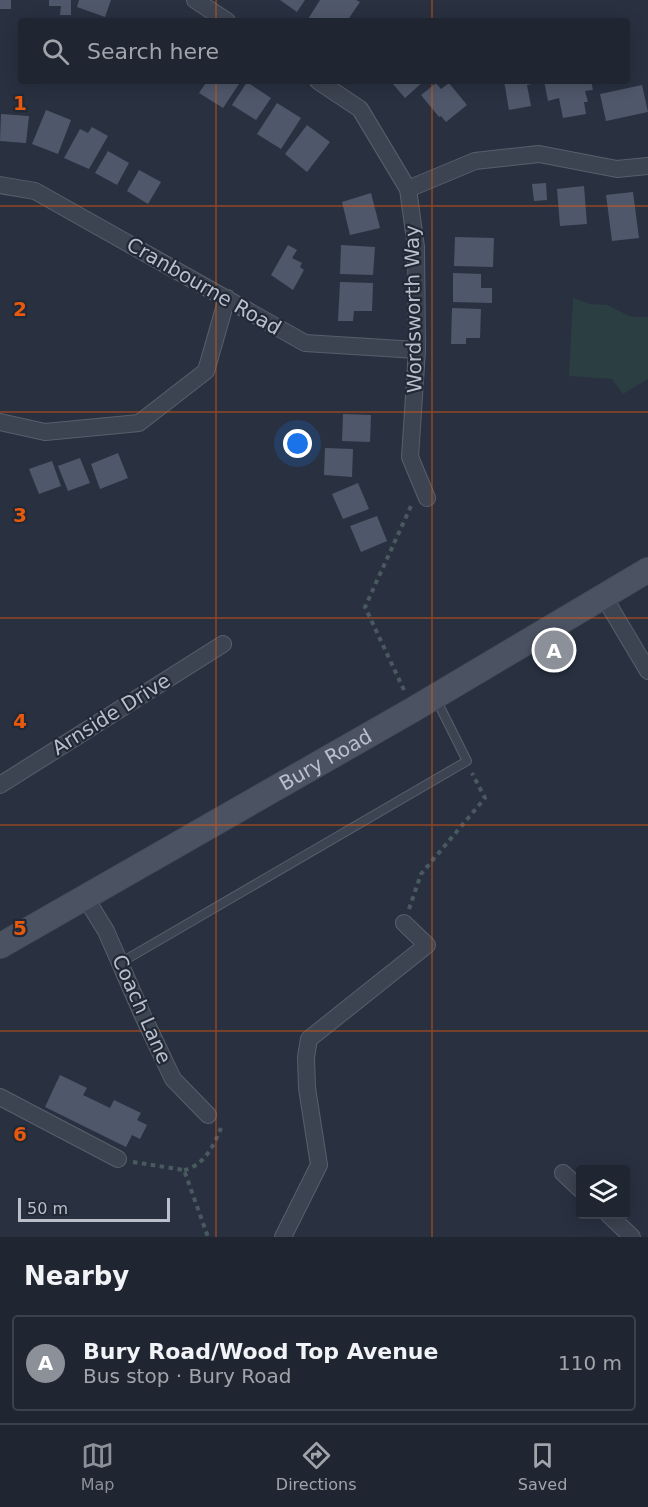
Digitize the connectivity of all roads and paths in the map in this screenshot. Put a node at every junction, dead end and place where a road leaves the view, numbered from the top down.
1 (195, 0) edge
2 (222, 18) edge
3 (322, 84) edge
4 (648, 166) edge
5 (0, 185) edge
6 (408, 189) junction
7 (227, 298) junction
8 (417, 350) junction
9 (0, 422) edge
10 (424, 491) joint
11 (648, 570) edge
12 (604, 597) junction
13 (223, 644) dead end
14 (648, 671) edge
15 (435, 697) junction
16 (414, 710) junction
17 (467, 761) junction
18 (0, 784) edge
19 (85, 897) junction
20 (404, 923) joint
21 (0, 946) edge
22 (120, 963) junction
23 (0, 1097) edge
24 (208, 1115) joint
25 (118, 1159) joint
26 (184, 1170) junction
27 (563, 1173) dead end
28 (576, 1185) edge
29 (612, 1219) edge
30 (208, 1237) edge
31 (283, 1237) edge
32 (632, 1237) edge

1 - 2 street
3 - 6 street, Wordsworth Way
4 - 6 street
5 - 7 street, Cranbourne Road
6 - 8 street, Wordsworth Way
7 - 8 street, Cranbourne Road
7 - 9 street
8 - 10 street, Wordsworth Way
10 - 16 path
11 - 12 main road, Bury Road
12 - 14 street
12 - 15 main road, Bury Road
13 - 18 street, Arnside Drive
15 - 16 main road, Bury Road
15 - 17 lane
16 - 19 main road, Bury Road
17 - 20 path
17 - 22 lane
19 - 21 main road, Bury Road
19 - 22 street, Coach Lane
20 - 31 street
22 - 24 street, Coach Lane
23 - 25 street
24 - 26 path
25 - 26 path
26 - 30 path
27 - 28 street
29 - 32 street

